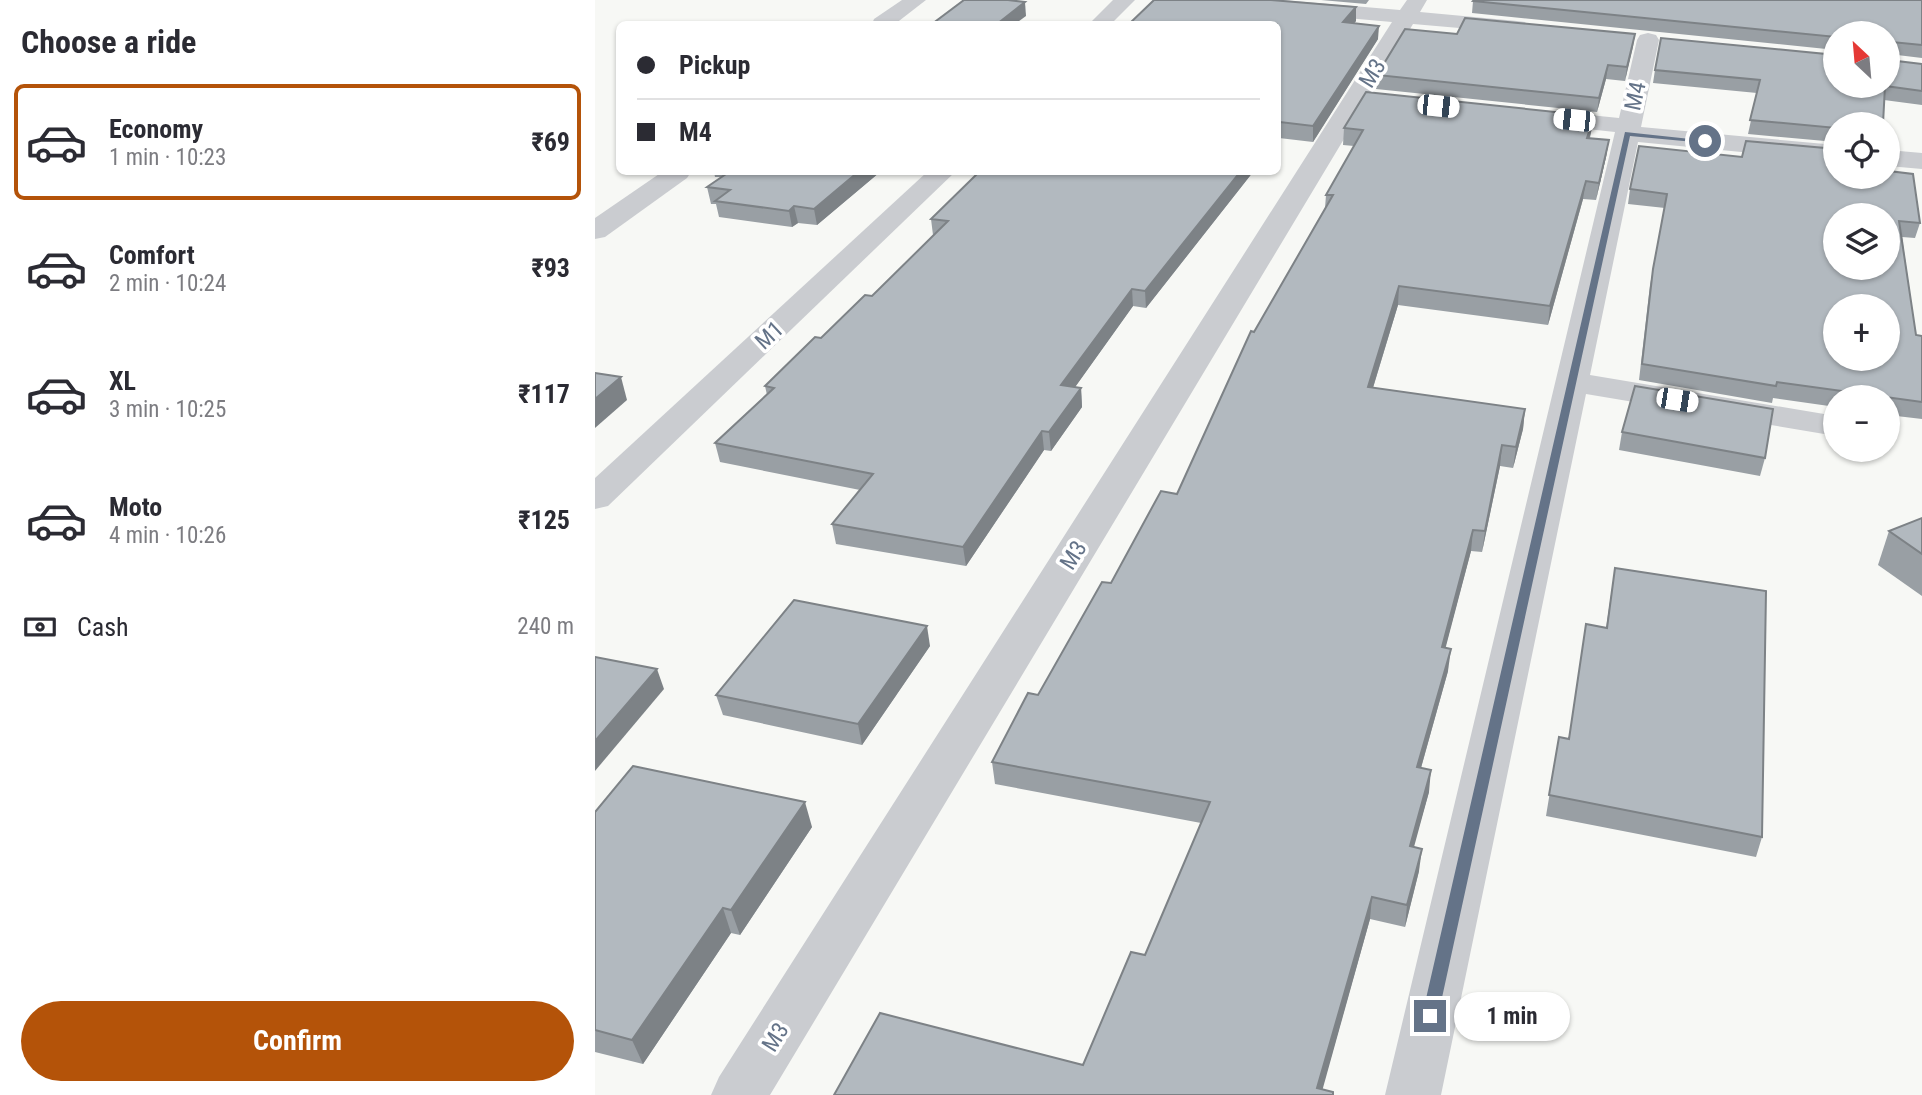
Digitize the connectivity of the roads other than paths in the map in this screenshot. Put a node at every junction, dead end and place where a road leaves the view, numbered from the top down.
1 (916, 0) edge
2 (1125, 0) edge
3 (1212, 0) edge
4 (1412, 8) edge
5 (886, 21) edge
6 (1102, 21) edge
7 (1541, 29) edge
8 (1648, 40) edge
9 (1520, 114) edge
10 (1628, 130) junction
11 (1823, 152) edge
12 (1900, 159) edge
13 (1922, 161) edge
14 (673, 175) edge
15 (940, 175) edge
16 (607, 213) edge
17 (595, 231) edge
18 (1571, 382) junction
19 (1823, 424) edge
20 (595, 498) edge
21 (739, 1095) edge
22 (1413, 1095) edge

1 - 5 street
2 - 6 street
3 - 4 street
4 - 7 street
4 - 21 street, M3
8 - 10 street, M4
9 - 10 street
10 - 11 street
10 - 18 street, M4
12 - 13 street
14 - 16 street
15 - 20 street, M1
16 - 17 street
18 - 19 street
18 - 22 street, M4

